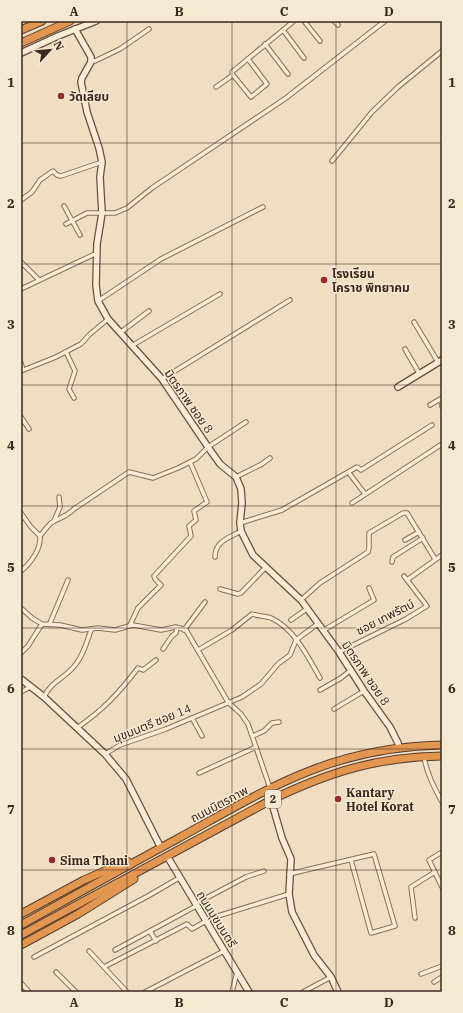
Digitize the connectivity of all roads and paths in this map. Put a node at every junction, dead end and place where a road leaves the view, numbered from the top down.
1 (42, 21) edge
2 (70, 21) edge
3 (96, 21) edge
4 (294, 21) edge
5 (304, 21) edge
6 (334, 21) edge
7 (385, 21) edge
8 (338, 26) dead end
9 (75, 29) junction
10 (148, 29) dead end
11 (21, 30) edge
12 (283, 30) junction
13 (320, 41) dead end
14 (21, 43) edge
15 (265, 44) junction
16 (442, 51) edge
17 (21, 53) edge
18 (304, 58) dead end
19 (248, 59) junction
20 (91, 60) junction
21 (288, 74) dead end
22 (233, 75) junction
23 (216, 86) dead end
24 (332, 161) dead end
25 (102, 162) junction
26 (21, 200) edge
27 (64, 206) dead end
28 (263, 207) dead end
29 (102, 213) junction
30 (72, 220) junction
31 (66, 224) dead end
32 (80, 235) dead end
33 (97, 253) junction
34 (21, 262) edge
35 (39, 280) junction
36 (21, 289) edge
37 (220, 294) dead end
38 (290, 300) dead end
39 (98, 301) junction
40 (149, 311) dead end
41 (108, 319) junction
42 (414, 322) dead end
43 (121, 332) junction
44 (133, 345) junction
45 (405, 349) dead end
46 (66, 352) junction
47 (440, 361) edge
48 (21, 363) edge
49 (22, 370) edge
50 (419, 373) junction
51 (162, 379) junction
52 (398, 387) dead end
53 (74, 398) dead end
54 (442, 398) edge
55 (430, 405) dead end
56 (442, 407) edge
57 (21, 417) edge
58 (246, 422) dead end
59 (432, 425) dead end
60 (29, 429) dead end
61 (442, 444) edge
62 (208, 447) junction
63 (270, 458) dead end
64 (190, 462) junction
65 (349, 473) junction
66 (236, 477) junction
67 (365, 494) junction
68 (59, 497) dead end
69 (352, 503) dead end
70 (21, 513) edge
71 (54, 522) junction
72 (240, 523) junction
73 (241, 531) junction
74 (419, 532) junction
75 (40, 536) junction
76 (423, 538) junction
77 (405, 540) dead end
78 (442, 555) edge
79 (215, 557) dead end
80 (435, 560) junction
81 (392, 562) dead end
82 (265, 568) junction
83 (21, 571) edge
84 (68, 580) dead end
85 (369, 588) dead end
86 (220, 589) dead end
87 (302, 600) junction
88 (205, 602) dead end
89 (21, 608) edge
90 (308, 608) junction
91 (291, 620) dead end
92 (50, 623) junction
93 (319, 623) junction
94 (42, 624) junction
95 (130, 625) junction
96 (177, 628) junction
97 (91, 630) junction
98 (184, 630) junction
99 (324, 630) junction
100 (296, 640) junction
101 (163, 649) dead end
102 (198, 650) junction
103 (339, 652) junction
104 (21, 653) edge
105 (156, 660) dead end
106 (351, 670) junction
107 (320, 678) dead end
108 (21, 679) edge
109 (30, 687) junction
110 (320, 690) dead end
111 (364, 691) junction
112 (21, 692) edge
113 (44, 697) junction
114 (228, 702) junction
115 (334, 709) dead end
116 (192, 718) junction
117 (279, 722) dead end
118 (76, 728) junction
119 (202, 736) dead end
120 (253, 736) junction
121 (442, 745) edge
122 (256, 747) junction
123 (399, 748) junction
124 (105, 754) junction
125 (424, 756) junction
126 (442, 756) edge
127 (199, 773) dead end
128 (270, 789) junction
129 (271, 800) junction
130 (442, 802) edge
131 (161, 848) junction
132 (442, 852) edge
133 (167, 856) junction
134 (351, 860) junction
135 (131, 864) junction
136 (264, 871) dead end
137 (435, 872) junction
138 (135, 873) junction
139 (290, 874) junction
140 (179, 878) junction
141 (442, 887) edge
142 (289, 894) junction
143 (196, 905) junction
144 (21, 914) edge
145 (415, 918) dead end
146 (205, 920) junction
147 (21, 925) edge
148 (150, 931) junction
149 (21, 935) edge
150 (156, 941) junction
151 (21, 944) edge
152 (115, 950) dead end
153 (89, 951) dead end
154 (224, 951) junction
155 (34, 957) dead end
156 (442, 966) edge
157 (104, 967) junction
158 (56, 972) dead end
159 (237, 972) junction
160 (422, 974) dead end
161 (331, 977) junction
162 (442, 977) edge
163 (434, 982) dead end
164 (21, 983) edge
165 (29, 992) edge
166 (76, 992) edge
167 (127, 992) edge
168 (145, 992) edge
169 (232, 992) edge
170 (249, 992) edge
171 (303, 992) edge
172 (338, 992) edge

1 - 11 highway
2 - 14 highway
3 - 9 street
4 - 12 street
5 - 13 street
6 - 8 street
7 - 29 street
9 - 17 street
9 - 20 street
10 - 20 street
12 - 15 street
12 - 18 street
15 - 19 street
15 - 21 street
16 - 24 street
19 - 22 street
19 - 22 street
20 - 25 street, มิตรภาพ ซอย 8
22 - 23 street
25 - 26 street
25 - 29 street, มิตรภาพ ซอย 8
27 - 30 street
28 - 39 street
29 - 30 street
29 - 33 street, มิตรภาพ ซอย 8
30 - 31 street
30 - 32 street
33 - 35 street
33 - 39 street, มิตรภาพ ซอย 8
34 - 35 street
35 - 36 street
37 - 44 street
38 - 51 street
39 - 41 street, มิตรภาพ ซอย 8
40 - 43 street
41 - 43 street, มิตรภาพ ซอย 8
41 - 46 street
42 - 47 street
43 - 44 street, มิตรภาพ ซอย 8
44 - 51 street, มิตรภาพ ซอย 8
45 - 50 street
46 - 49 street
46 - 53 street
47 - 50 street
48 - 49 street
50 - 52 street
51 - 62 street, มิตรภาพ ซอย 8
54 - 55 street
54 - 56 street
57 - 60 street
58 - 62 street
59 - 65 street
61 - 67 street
62 - 64 street
62 - 66 street, มิตรภาพ ซอย 8
63 - 66 street
64 - 71 street
64 - 95 street
65 - 67 street
65 - 72 street
66 - 72 street, มิตรภาพ ซอย 8
67 - 69 street
68 - 71 street
70 - 75 street
71 - 75 street
72 - 73 street, มิตรภาพ ซอย 8
73 - 79 street
73 - 82 street, มิตรภาพ ซอย 8
74 - 76 street
74 - 77 street
74 - 87 street
75 - 83 street
76 - 80 street
76 - 81 street
78 - 80 street
80 - 103 street, ซอย เทพรัตน์
82 - 86 street
82 - 87 street, มิตรภาพ ซอย 8
84 - 92 street
85 - 99 street
87 - 90 street, มิตรภาพ ซอย 8
88 - 98 street
89 - 94 street
90 - 91 street
90 - 93 street, มิตรภาพ ซอย 8
92 - 94 street
92 - 97 street
93 - 99 street, มิตรภาพ ซอย 8
93 - 100 street
94 - 104 street
95 - 96 street
95 - 97 street
96 - 98 street
96 - 101 street
97 - 113 street
98 - 102 street
99 - 103 street, มิตรภาพ ซอย 8
100 - 102 street
100 - 107 street
100 - 114 street, มุขมนตรี ซอย 14
102 - 114 street
103 - 106 street, มิตรภาพ ซอย 8
105 - 118 street
106 - 110 street
106 - 111 street, มิตรภาพ ซอย 8
108 - 109 street
109 - 112 street
109 - 113 street
111 - 115 street
111 - 123 street, มิตรภาพ ซอย 8
113 - 118 street
114 - 116 street, มุขมนตรี ซอย 14
114 - 120 street
116 - 119 street
116 - 124 street, มุขมนตรี ซอย 14
117 - 120 street
118 - 124 street
120 - 122 street
121 - 123 highway, ถนนมิตรภาพ / 2
122 - 127 street
122 - 128 street
123 - 128 highway, ถนนมิตรภาพ / 2
124 - 131 street
125 - 126 highway, ถนนมิตรภาพ / 2
125 - 129 highway, ถนนมิตรภาพ / 2
125 - 130 street
128 - 131 highway, ถนนมิตรภาพ / 2
129 - 133 highway, ถนนมิตรภาพ / 2
129 - 139 street
131 - 135 highway, ถนนมิตรภาพ / 2
132 - 137 street
133 - 138 highway, ถนนมิตรภาพ / 2
133 - 140 street, ถนนมุขมนตรี
134 - 134 street
134 - 139 street
135 - 144 highway
135 - 147 highway, ถนนมิตรภาพ / 2
136 - 143 street
137 - 141 street
137 - 145 street
138 - 149 highway, ถนนมิตรภาพ / 2
138 - 151 highway
139 - 142 street
140 - 143 street, ถนนมุขมนตรี
140 - 155 street
142 - 146 street
142 - 161 street
143 - 146 street, ถนนมุขมนตรี
143 - 148 street
146 - 150 street
146 - 154 street, ถนนมุขมนตรี
148 - 150 street
148 - 152 street
150 - 157 street
153 - 157 street
154 - 159 street, ถนนมุขมนตรี
154 - 168 street
156 - 160 street
157 - 167 street
158 - 166 street
159 - 169 street
159 - 170 street, ถนนมุขมนตรี
161 - 171 street
161 - 172 street
162 - 163 street
164 - 165 street

